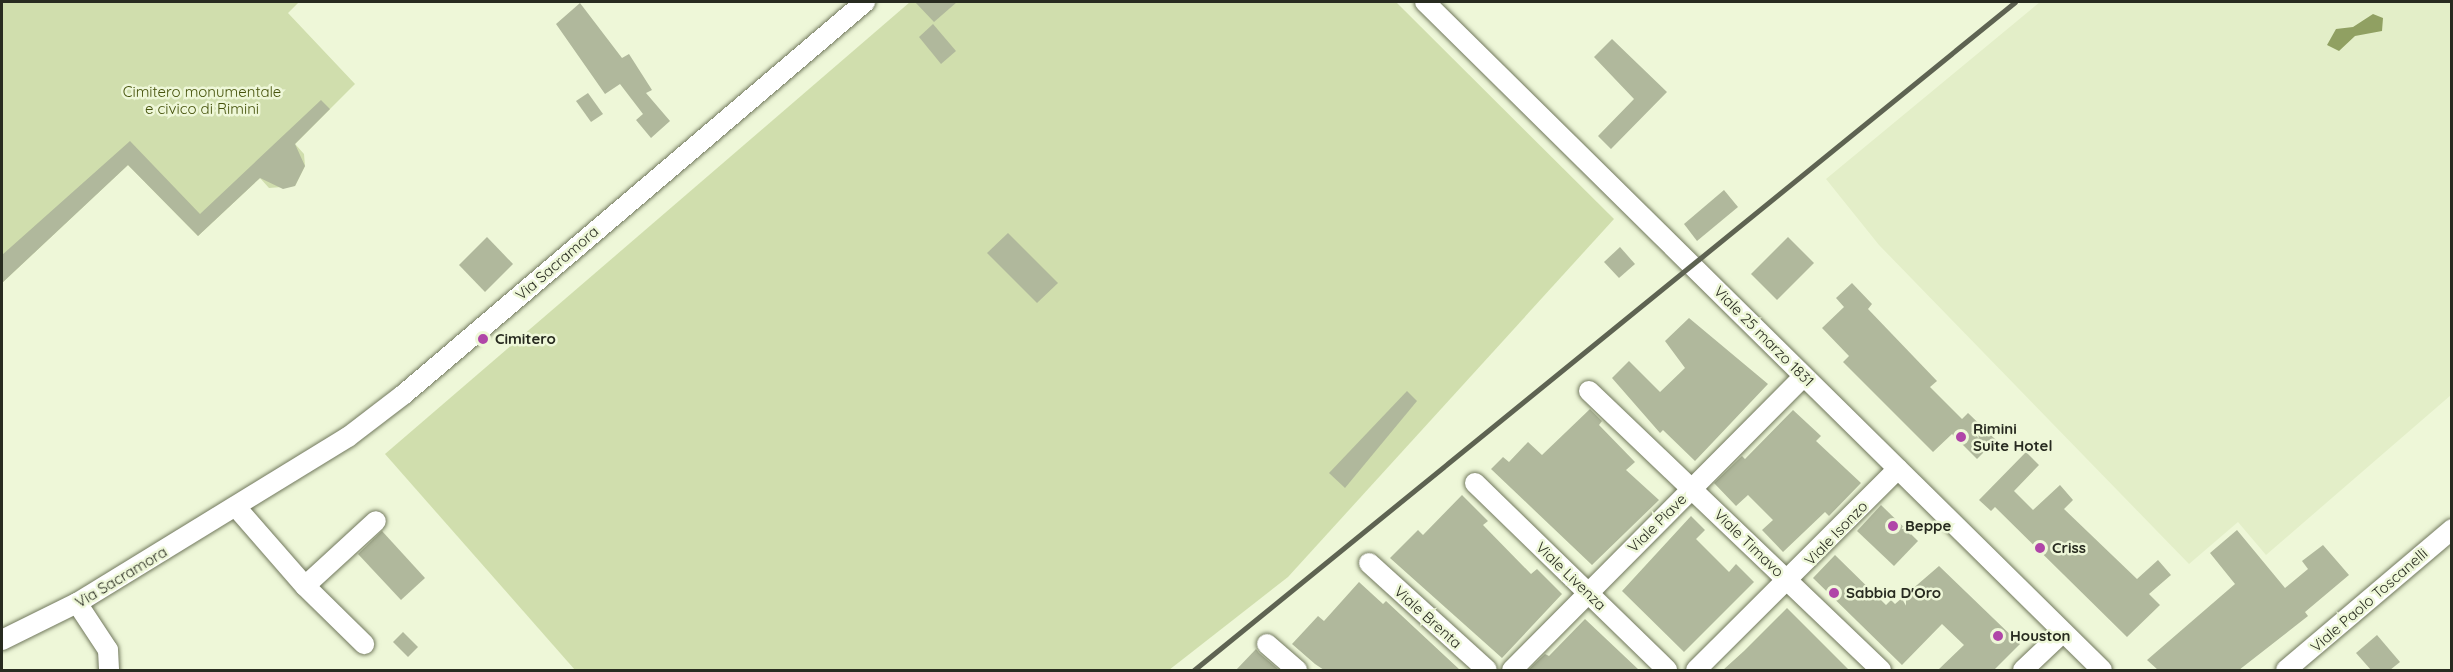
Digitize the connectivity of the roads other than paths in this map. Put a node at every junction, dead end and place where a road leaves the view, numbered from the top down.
1 (865, 2) edge
2 (1425, 2) edge
3 (1804, 375) junction
4 (1589, 391) dead end
5 (1898, 469) junction
6 (1475, 483) dead end
7 (1692, 488) junction
8 (236, 507) junction
9 (376, 521) dead end
10 (2451, 529) edge
11 (1369, 563) dead end
12 (1788, 581) junction
13 (305, 586) junction
14 (1588, 592) junction
15 (77, 603) junction
16 (2063, 632) junction
17 (2, 640) edge
18 (364, 644) dead end
19 (1267, 644) dead end
20 (109, 670) edge
21 (1297, 670) edge
22 (1487, 670) edge
23 (1512, 670) edge
24 (1666, 670) edge
25 (1696, 670) edge
26 (1881, 670) edge
27 (2023, 670) edge
28 (2102, 670) edge
29 (2286, 670) edge

1 - 8 street, Via Sacramora
2 - 3 street, Viale 25 marzo 1831
3 - 5 street, Viale 25 marzo 1831
3 - 7 street, Viale Piave
4 - 7 street, Viale Timavo
5 - 12 street, Viale Isonzo
5 - 16 street, Viale 25 marzo 1831
6 - 14 street, Viale Livenza
7 - 12 street, Viale Timavo
7 - 14 street, Viale Piave
8 - 13 street
8 - 15 street, Via Sacramora
9 - 13 street
10 - 29 street, Viale Paolo Toscanelli
11 - 22 street, Viale Brenta
12 - 25 street, Viale Isonzo
12 - 26 street, Viale Timavo
13 - 18 street
14 - 23 street, Viale Piave
14 - 24 street, Viale Livenza
15 - 17 street, Via Sacramora
15 - 20 street
16 - 27 street
16 - 28 street, Viale 25 marzo 1831
19 - 21 street

